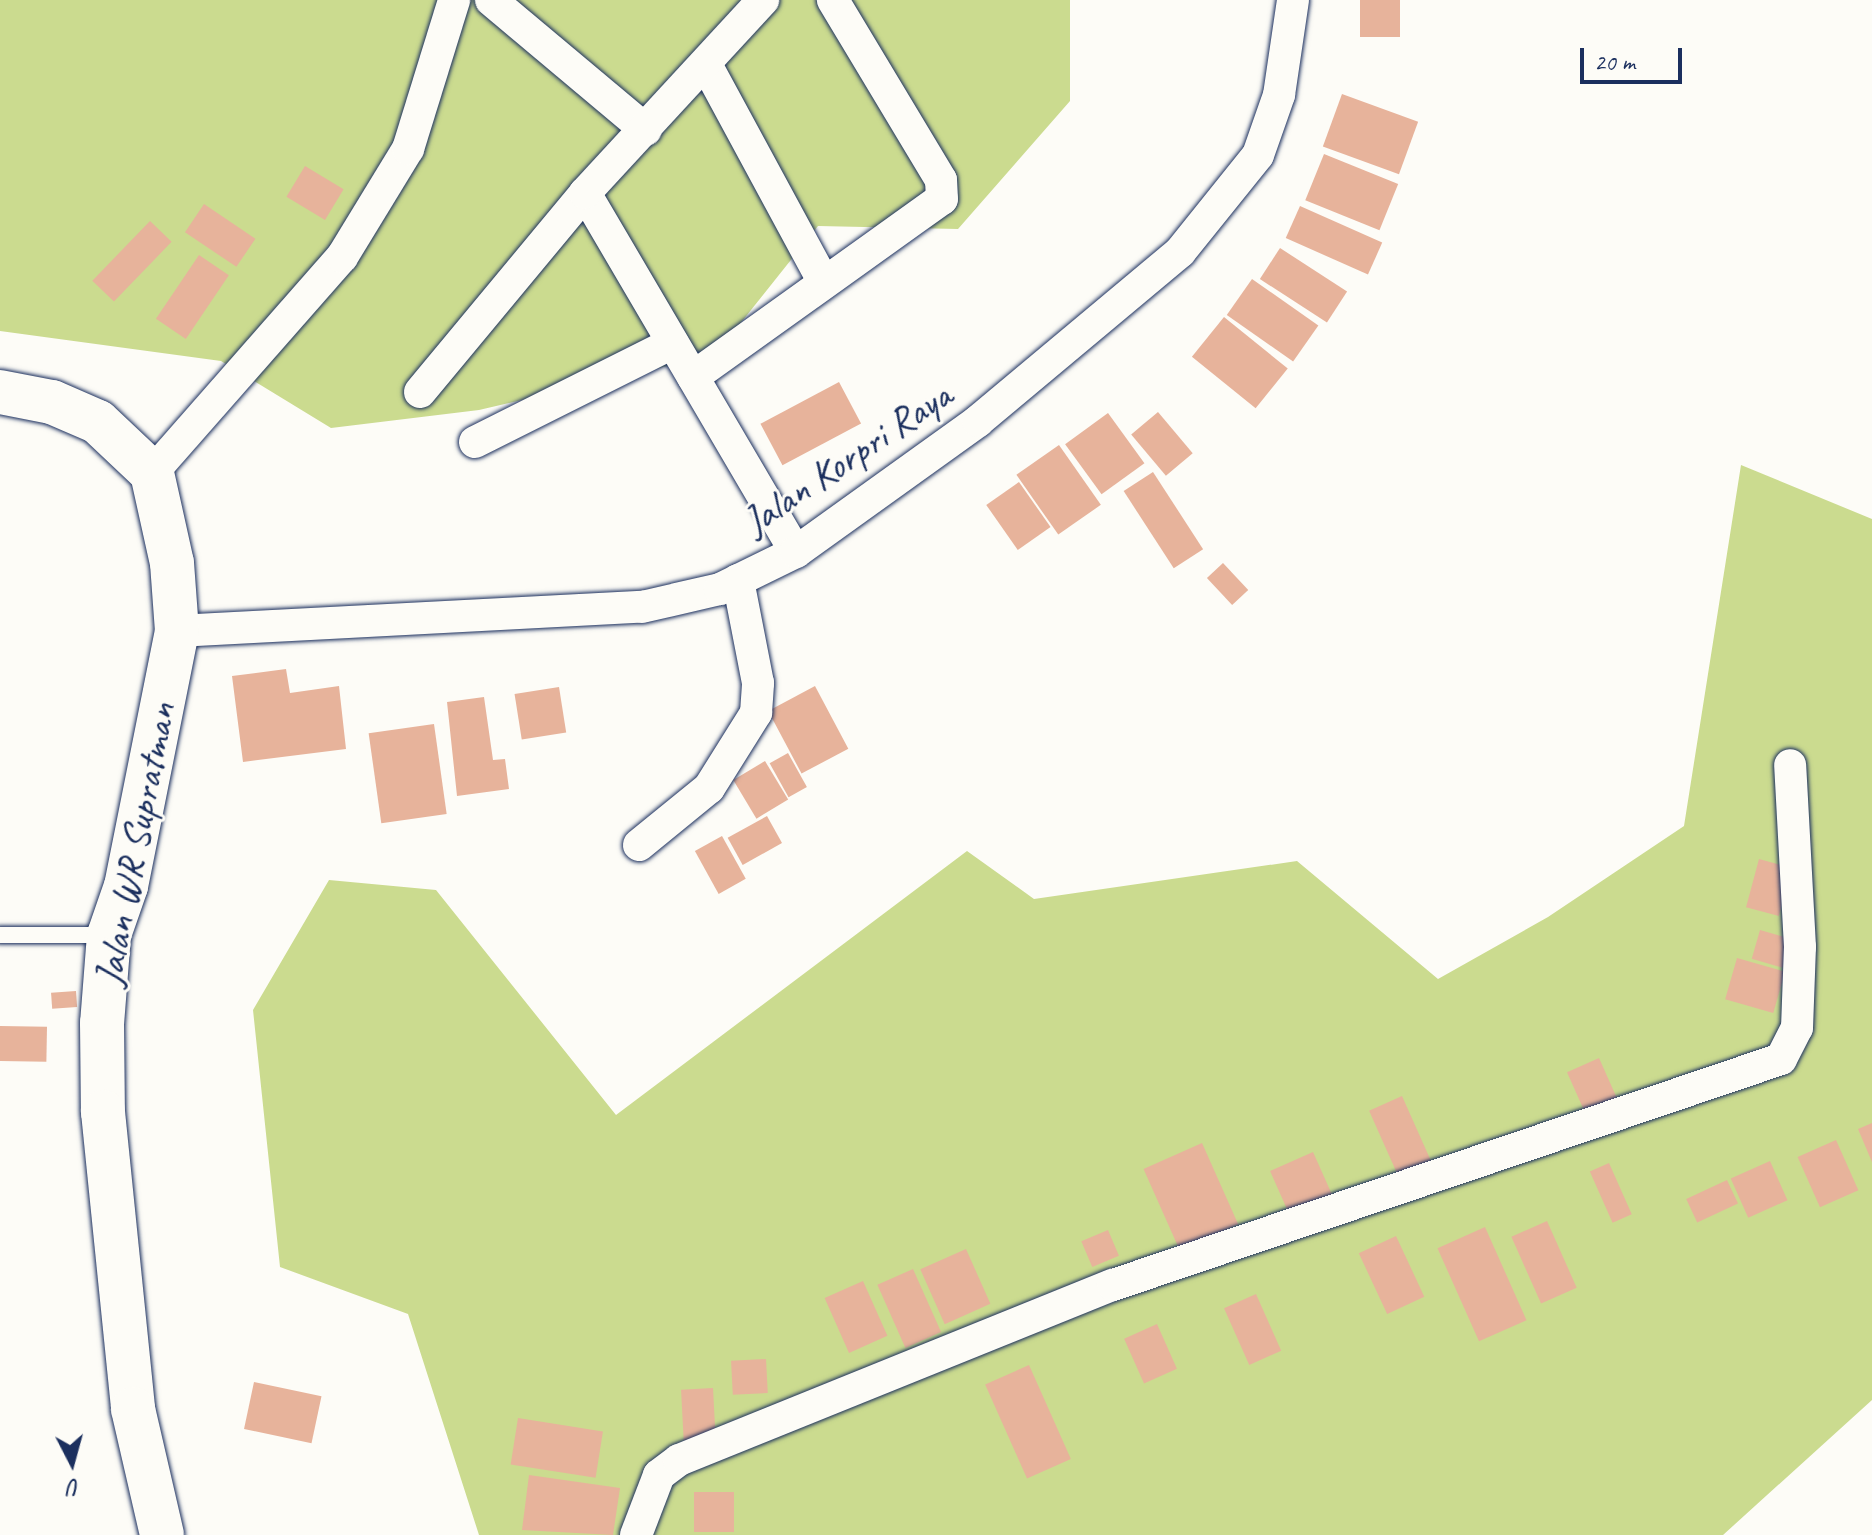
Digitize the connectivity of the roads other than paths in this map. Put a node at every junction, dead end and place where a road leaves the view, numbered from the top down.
1 (454, 0) edge
2 (491, 0) edge
3 (833, 0) edge
4 (1293, 0) edge
5 (756, 2) edge
6 (708, 68) junction
7 (646, 130) junction
8 (585, 193) junction
9 (823, 281) junction
10 (673, 343) junction
11 (693, 377) junction
12 (0, 392) edge
13 (420, 392) dead end
14 (475, 442) dead end
15 (152, 473) junction
16 (796, 552) junction
17 (738, 580) junction
18 (177, 631) junction
19 (1790, 765) dead end
20 (639, 845) dead end
21 (0, 935) edge
22 (109, 935) junction
23 (162, 1535) edge
24 (636, 1535) edge

1 - 15 street
2 - 7 street
3 - 9 street
4 - 16 street, Jalan Korpri Raya
5 - 6 street
6 - 7 street
6 - 9 street
7 - 8 street
8 - 10 street
8 - 13 street
9 - 11 street
10 - 11 street
10 - 14 street
11 - 16 street
12 - 15 highway
15 - 18 highway, Jalan WR Supratman
16 - 17 street, Jalan Korpri Raya
17 - 18 street, Jalan Korpri Raya
17 - 20 street
18 - 22 highway, Jalan WR Supratman
19 - 24 street
21 - 22 lane
22 - 23 highway, Jalan WR Supratman

